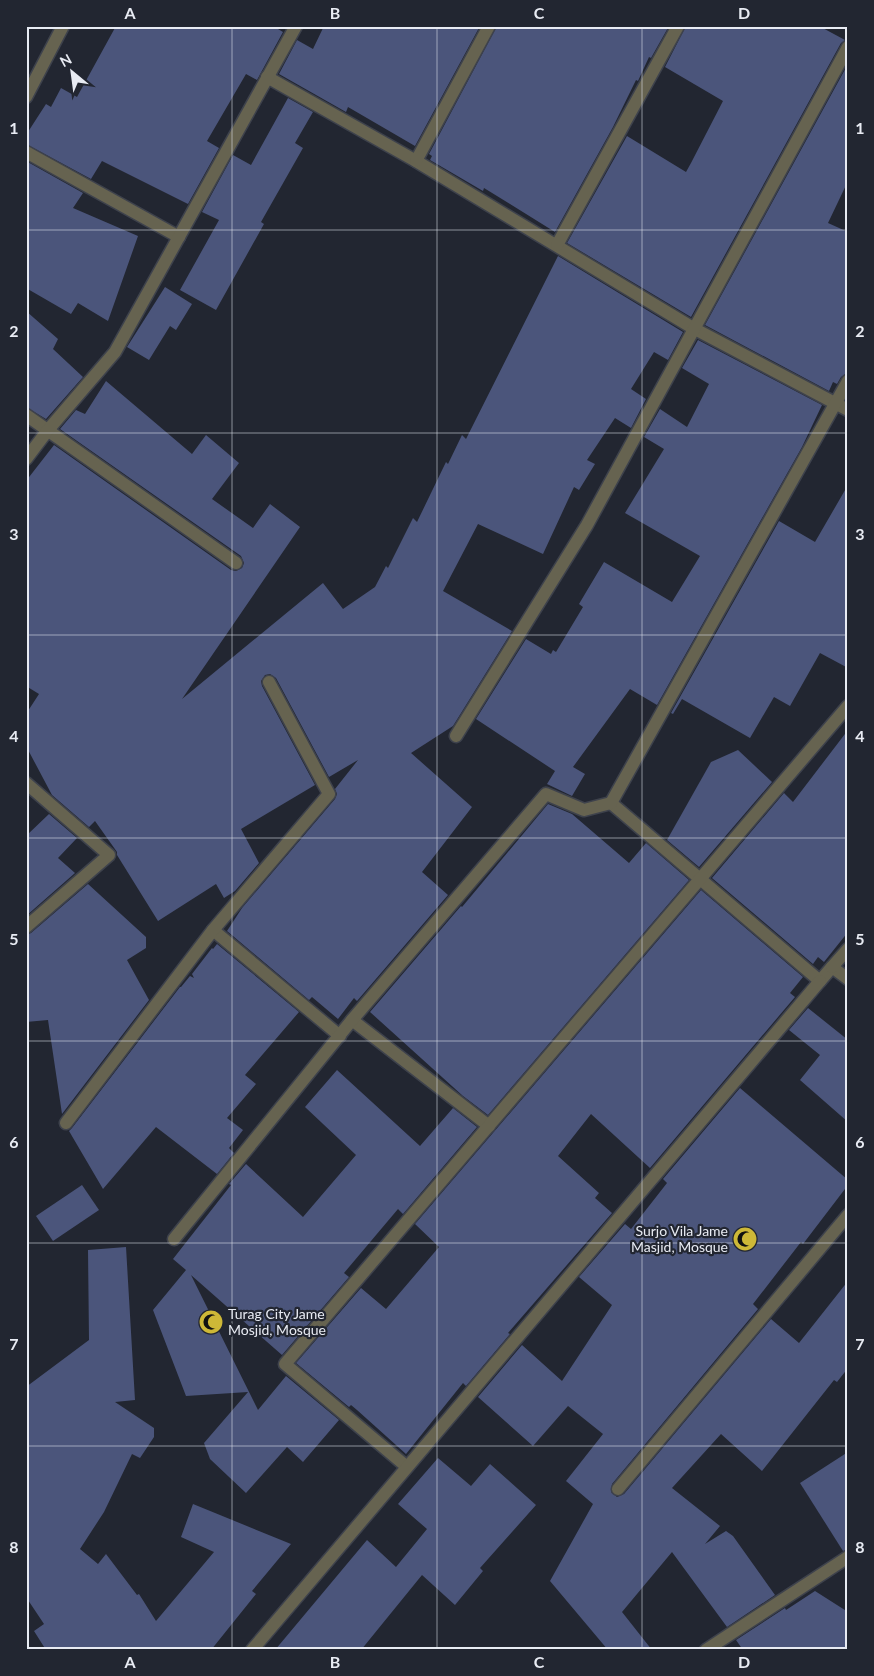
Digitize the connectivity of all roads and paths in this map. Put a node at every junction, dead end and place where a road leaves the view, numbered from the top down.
1 (63, 26) edge
2 (296, 26) edge
3 (489, 26) edge
4 (678, 26) edge
5 (848, 47) edge
6 (267, 77) junction
7 (26, 97) edge
8 (26, 152) edge
9 (416, 161) junction
10 (179, 236) junction
11 (557, 245) junction
12 (693, 328) junction
13 (848, 381) edge
14 (836, 403) junction
15 (848, 410) edge
16 (26, 415) edge
17 (48, 430) junction
18 (26, 459) edge
19 (236, 563) dead end
20 (269, 682) dead end
21 (848, 706) edge
22 (456, 736) dead end
23 (26, 783) edge
24 (612, 802) junction
25 (700, 878) junction
26 (26, 926) edge
27 (213, 930) junction
28 (848, 949) edge
29 (832, 967) junction
30 (848, 979) edge
31 (820, 982) junction
32 (352, 1020) junction
33 (340, 1036) junction
34 (66, 1123) dead end
35 (489, 1126) junction
36 (848, 1215) edge
37 (174, 1239) dead end
38 (407, 1467) junction
39 (618, 1489) dead end
40 (848, 1557) edge
41 (714, 1648) edge
42 (252, 1650) edge

1 - 7 street
2 - 6 street
3 - 9 street
4 - 11 street
5 - 12 street
6 - 9 street
6 - 10 street
8 - 10 street
9 - 11 street
10 - 17 street
11 - 12 street
12 - 14 street
12 - 22 street
13 - 14 street
14 - 15 street
14 - 24 street
16 - 17 street
17 - 18 street
17 - 19 street
20 - 27 street
21 - 25 street
23 - 26 street
24 - 25 street
24 - 32 street
25 - 31 street
25 - 35 street
27 - 33 street
27 - 34 street
28 - 29 street
29 - 30 street
29 - 31 street
31 - 38 street
32 - 33 street
32 - 35 street
33 - 37 street
35 - 38 street
36 - 39 street
38 - 42 street
40 - 41 street

